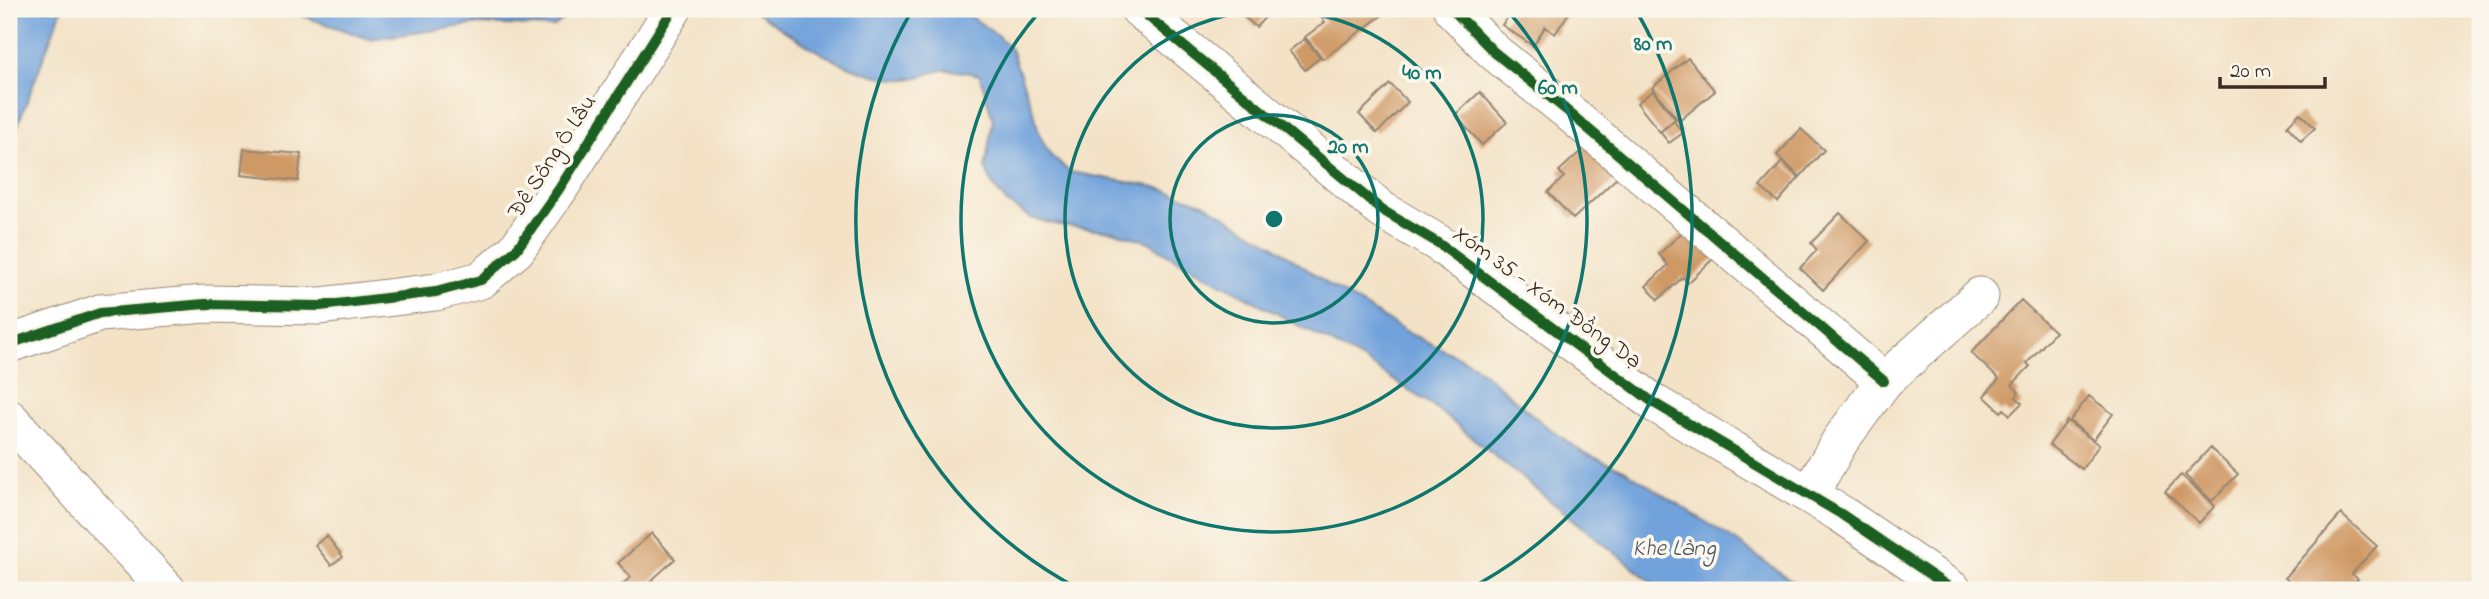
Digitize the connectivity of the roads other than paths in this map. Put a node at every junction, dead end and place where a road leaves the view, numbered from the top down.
1 (1139, 9) edge
2 (1452, 9) edge
3 (665, 21) edge
4 (1980, 296) dead end
5 (9, 344) edge
6 (1884, 381) junction
7 (9, 418) edge
8 (1810, 495) junction
9 (167, 590) edge
10 (1953, 590) edge

1 - 8 street, Xóm 35 - Xóm Đồng Dạ
2 - 6 street
3 - 5 street, Đê Sông Ô Lâu
4 - 6 street
6 - 8 street
7 - 9 street
8 - 10 street, Xóm 35 - Xóm Đồng Dạ

